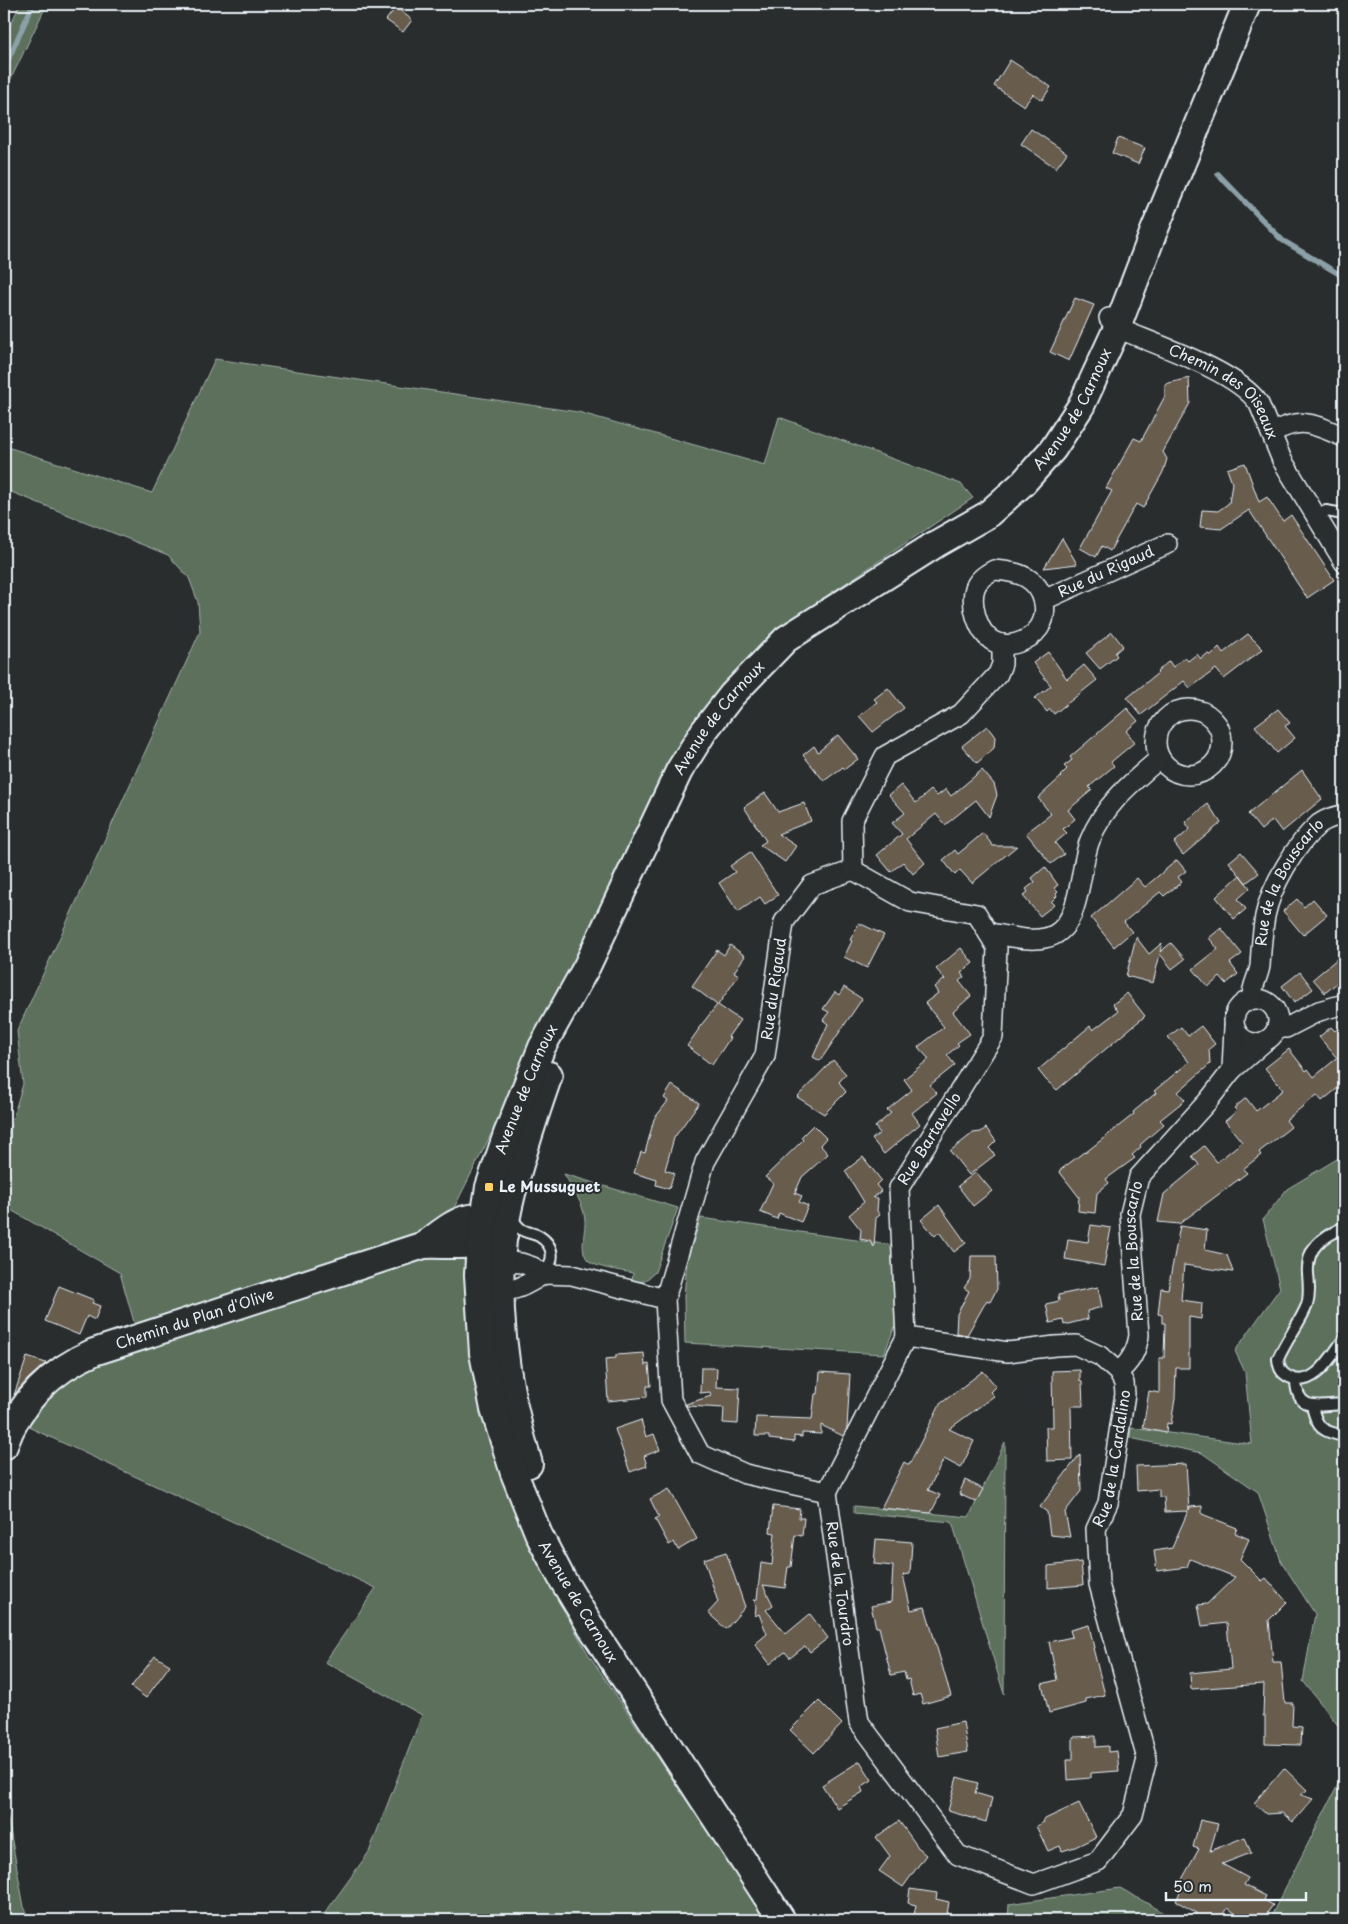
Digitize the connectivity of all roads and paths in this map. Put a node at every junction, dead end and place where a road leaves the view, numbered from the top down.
1 (1248, 4) edge
2 (1264, 4) edge
3 (1187, 153) junction
4 (1112, 322) junction
5 (1271, 433) junction
6 (1344, 436) edge
7 (1311, 508) junction
8 (1344, 514) edge
9 (1167, 544) dead end
10 (1344, 562) edge
11 (1044, 600) junction
12 (1002, 644) junction
13 (1159, 759) dead end
14 (1344, 815) edge
15 (852, 870) junction
16 (992, 940) junction
17 (587, 966) junction
18 (1252, 999) junction
19 (1344, 1004) edge
20 (1234, 1027) junction
21 (1271, 1035) junction
22 (1232, 1070) junction
23 (508, 1207) junction
24 (484, 1218) junction
25 (1344, 1227) edge
26 (504, 1235) junction
27 (480, 1244) junction
28 (424, 1245) junction
29 (501, 1264) junction
30 (544, 1274) junction
31 (478, 1275) junction
32 (501, 1291) junction
33 (665, 1299) junction
34 (906, 1337) junction
35 (1344, 1339) edge
36 (1118, 1372) junction
37 (1296, 1381) junction
38 (1344, 1404) edge
39 (1312, 1406) junction
40 (1344, 1436) edge
41 (4, 1446) edge
42 (828, 1492) junction
43 (1034, 1884) joint
44 (782, 1920) edge
45 (802, 1920) edge

1 - 3 main road, Avenue de Carnoux
2 - 3 main road, Avenue de Carnoux
3 - 4 main road, Avenue de Carnoux
4 - 5 street, Chemin des Oiseaux
4 - 17 main road, Avenue de Carnoux
5 - 6 street
5 - 7 street, Chemin des Oiseaux
7 - 8 lane
7 - 10 street, Chemin des Oiseaux
9 - 11 street, Rue du Rigaud
11 - 12 street
11 - 12 street
12 - 15 street
13 - 16 street
14 - 18 street, Rue de la Bouscarlo
15 - 16 street
15 - 33 street, Rue du Rigaud
16 - 34 street, Rue Bartavello
17 - 23 main road, Avenue de Carnoux
17 - 24 main road, Avenue de Carnoux
18 - 20 street
18 - 21 street
19 - 21 street, Rue de la Bouscarlo
20 - 21 street
20 - 22 street
21 - 22 street, Rue de la Bouscarlo
22 - 36 street, Rue de la Bouscarlo
23 - 26 main road, Avenue de Carnoux
23 - 30 lane
24 - 26 main road
24 - 27 main road, Avenue de Carnoux
24 - 28 main road, Chemin du Plan d'Olive
25 - 37 lane
26 - 27 main road, Chemin du Plan d'Olive
26 - 29 main road, Avenue de Carnoux
27 - 28 main road, Chemin du Plan d'Olive
27 - 31 main road, Avenue de Carnoux
28 - 41 main road, Chemin du Plan d'Olive
29 - 30 street
29 - 31 street
29 - 32 main road, Avenue de Carnoux
30 - 32 street
30 - 33 street
31 - 32 street
31 - 44 main road, Avenue de Carnoux
32 - 45 main road, Avenue de Carnoux
33 - 42 street
34 - 36 street, Rue de la Cardalino
34 - 42 street
35 - 37 lane
36 - 43 street, Rue de la Cardalino
37 - 39 lane
38 - 39 lane
39 - 40 lane
42 - 43 street, Rue de la Tourdro

